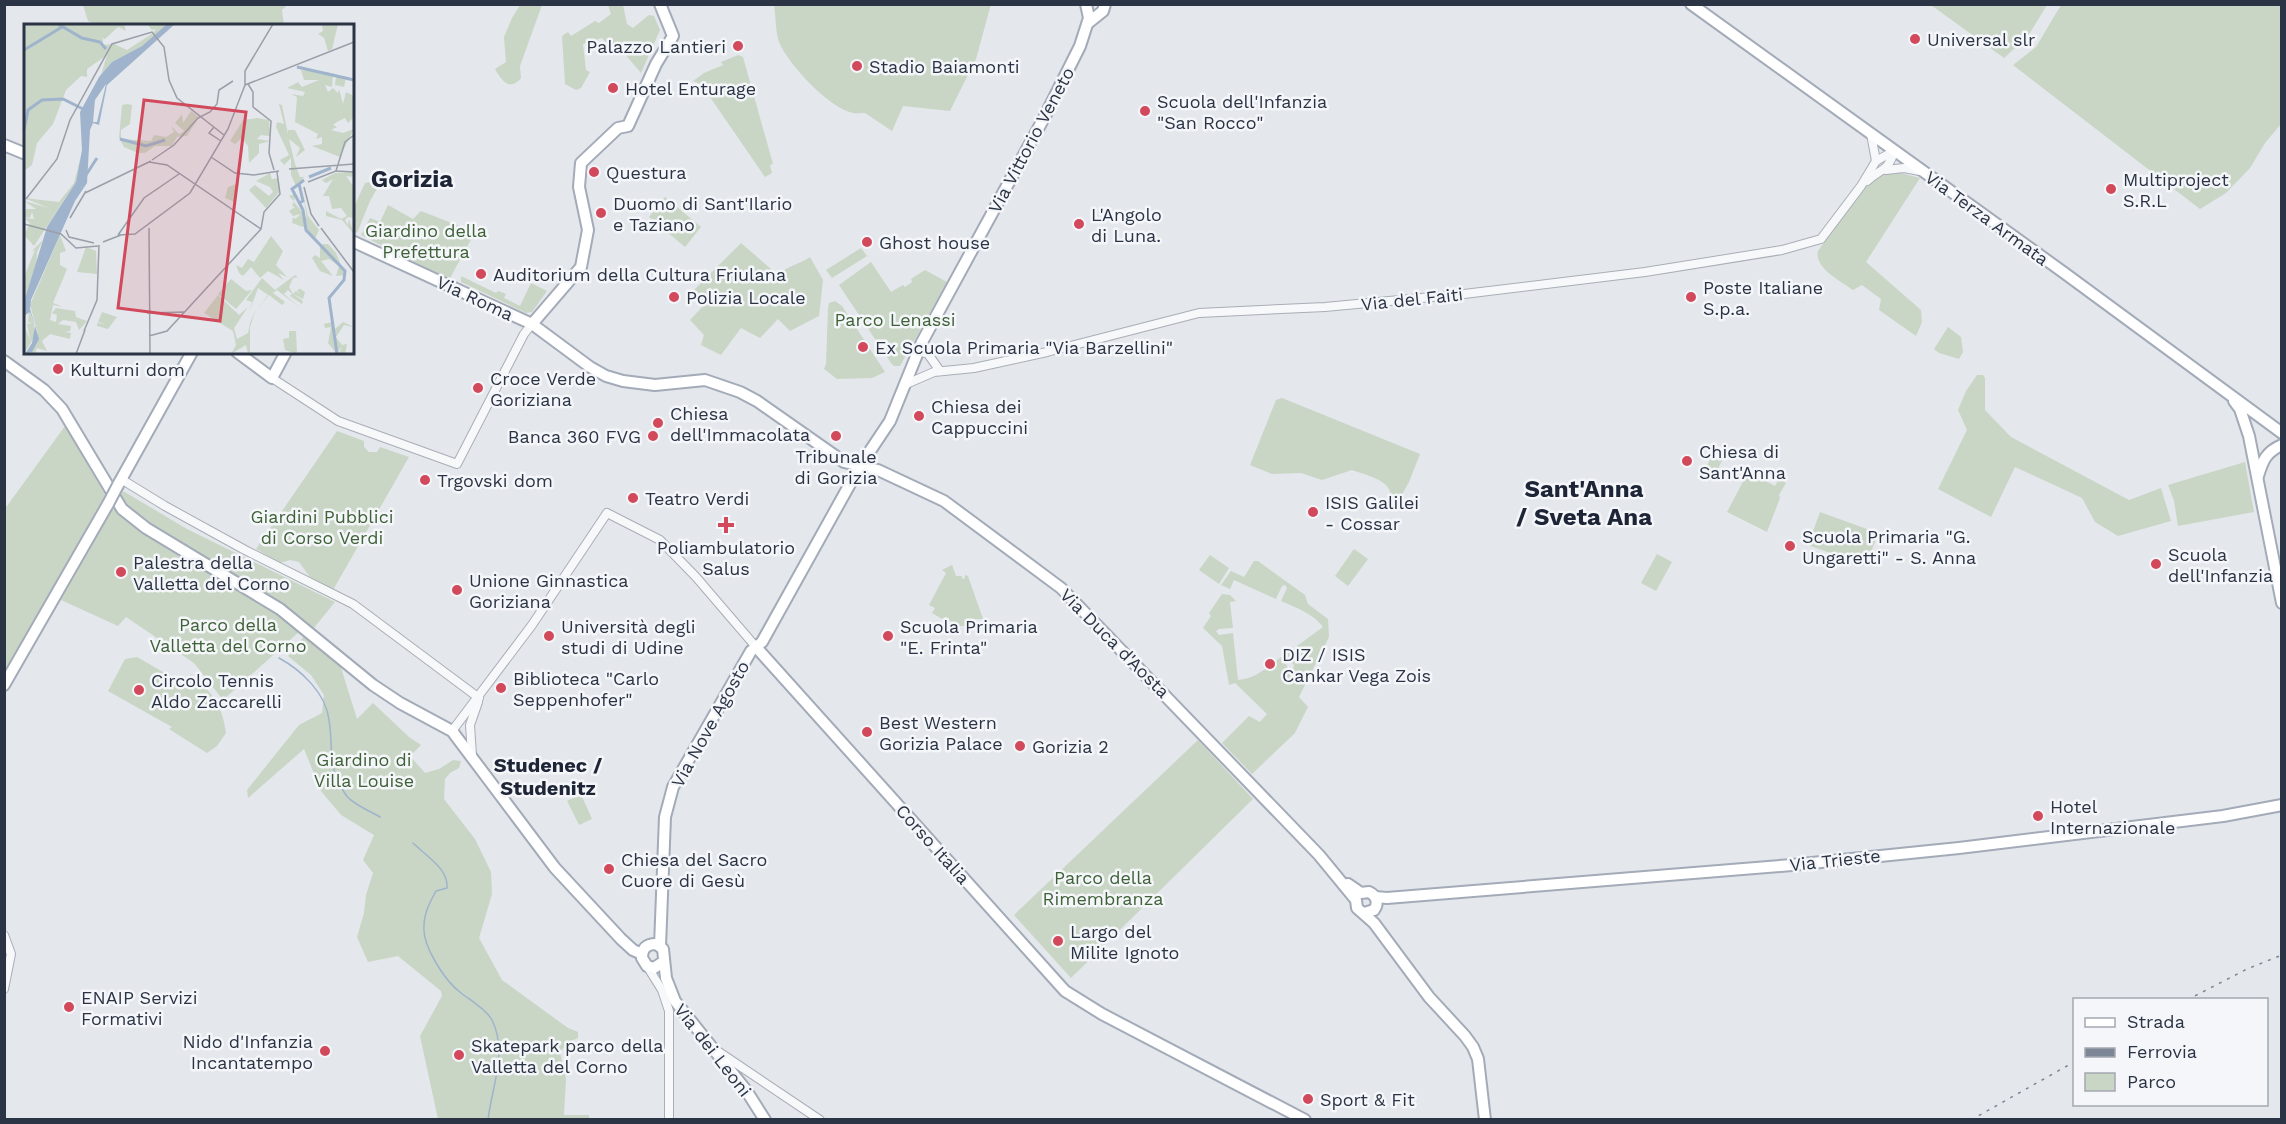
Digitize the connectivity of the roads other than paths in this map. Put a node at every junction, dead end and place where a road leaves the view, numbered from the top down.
1 (660, 4) edge
2 (1105, 4) edge
3 (1691, 4) edge
4 (1090, 14) edge
5 (1871, 134) junction
6 (4, 145) edge
7 (1894, 151) junction
8 (24, 153) edge
9 (1876, 161) junction
10 (1886, 170) junction
11 (1924, 172) junction
12 (1861, 186) junction
13 (354, 242) edge
14 (532, 324) junction
15 (918, 351) junction
16 (191, 354) edge
17 (240, 354) edge
18 (285, 354) edge
19 (4, 361) edge
20 (937, 372) junction
21 (907, 377) junction
22 (272, 378) junction
23 (683, 382) joint
24 (2230, 396) junction
25 (2282, 433) edge
26 (2282, 445) edge
27 (860, 466) junction
28 (2258, 476) junction
29 (120, 482) junction
30 (2282, 603) edge
31 (756, 647) junction
32 (4, 685) edge
33 (479, 698) junction
34 (470, 725) junction
35 (452, 731) junction
36 (472, 756) junction
37 (2282, 805) edge
38 (1358, 897) junction
39 (1375, 908) junction
40 (4, 934) edge
41 (659, 943) junction
42 (640, 951) junction
43 (656, 965) junction
44 (4, 989) edge
45 (669, 1011) junction
46 (682, 1011) junction
47 (715, 1049) junction
48 (669, 1119) edge
49 (765, 1119) edge
50 (820, 1119) edge
51 (1305, 1119) edge
52 (1485, 1119) edge

1 - 14 main road
2 - 4 main road, Via Vittorio Veneto
3 - 5 main road, Via Terza Armata
4 - 15 main road, Via Vittorio Veneto
5 - 7 main road, Via Terza Armata
5 - 9 street
6 - 8 main road
7 - 9 street, Via del Faiti
7 - 10 street
7 - 11 main road, Via Terza Armata
9 - 12 street, Via del Faiti
10 - 11 street
10 - 12 street, Via del Faiti
11 - 24 main road, Via Terza Armata
12 - 20 street, Via del Faiti
13 - 14 main road, Via Roma
14 - 22 street
14 - 23 main road, Via Roma
15 - 20 street
15 - 21 main road, Via Vittorio Veneto
16 - 29 main road
17 - 22 main road
18 - 22 main road
19 - 35 main road
20 - 21 street
20 - 21 street
21 - 27 main road, Via Vittorio Veneto
23 - 27 main road, Via Duca d'Aosta
24 - 25 main road, Via Terza Armata
24 - 28 main road
26 - 28 main road
27 - 31 main road, Via Nove Agosto
27 - 38 main road, Via Duca d'Aosta
28 - 30 main road
29 - 32 main road, bridge
29 - 33 street
31 - 33 street, Corso Italia
31 - 41 main road, Via Nove Agosto
31 - 51 main road, Corso Italia
33 - 34 street
33 - 35 street
34 - 35 street
34 - 36 street
35 - 36 main road
36 - 42 main road
37 - 39 main road, Via Trieste
38 - 39 main road, Via Duca d'Aosta
38 - 39 main road, Via Duca d'Aosta
39 - 52 main road, Via Duca d'Aosta
40 - 44 street
41 - 42 main road
41 - 43 main road
42 - 43 main road
43 - 45 street
43 - 46 main road, Via dei Leoni
45 - 46 street
45 - 48 street
46 - 47 main road, Via dei Leoni
47 - 49 main road, Via dei Leoni
47 - 50 street

